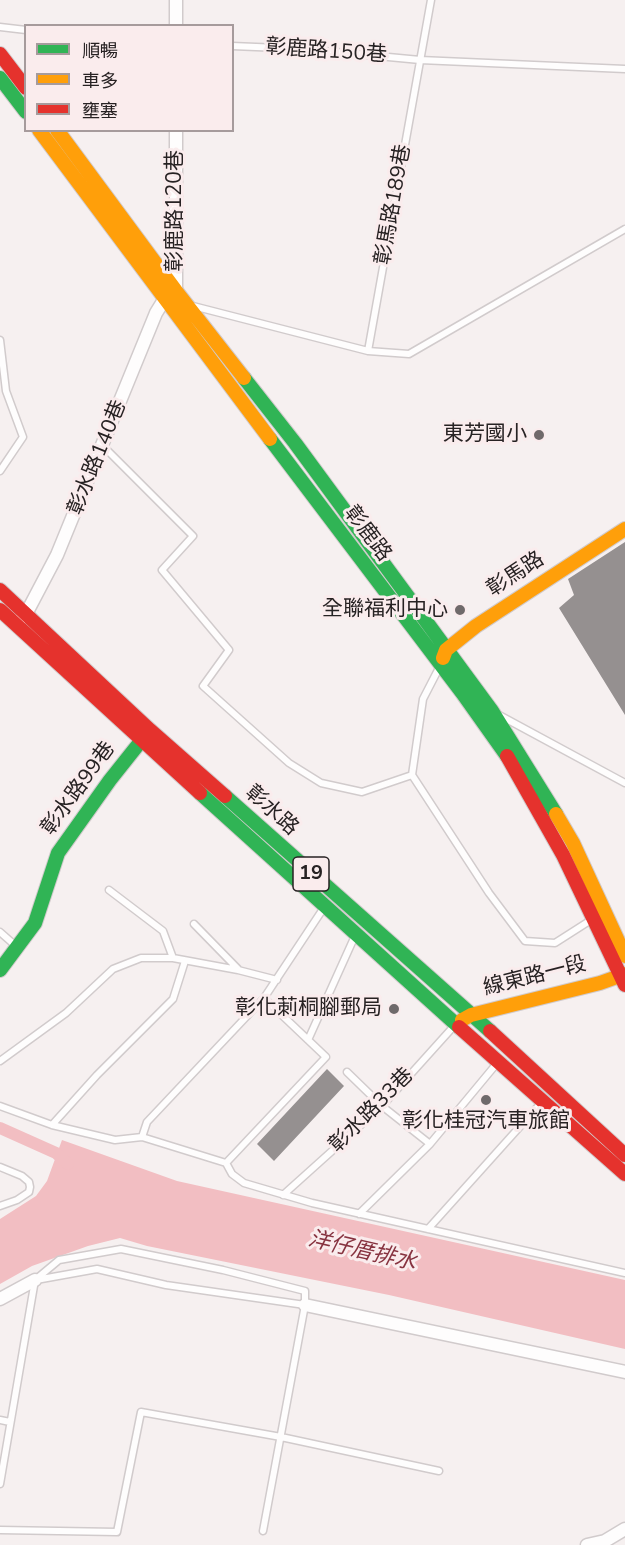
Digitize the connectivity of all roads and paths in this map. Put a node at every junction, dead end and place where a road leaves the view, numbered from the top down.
1 (176, 0) edge
2 (431, 0) edge
3 (176, 24) edge
4 (0, 27) edge
5 (24, 30) edge
6 (234, 46) edge
7 (0, 54) edge
8 (420, 60) junction
9 (625, 69) edge
10 (0, 78) edge
11 (24, 85) edge
12 (24, 109) edge
13 (40, 132) edge
14 (58, 132) edge
15 (176, 132) edge
16 (625, 229) edge
17 (176, 291) junction
18 (164, 300) junction
19 (187, 304) junction
20 (0, 340) edge
21 (368, 351) junction
22 (288, 435) junction
23 (103, 446) junction
24 (275, 446) junction
25 (0, 471) edge
26 (339, 502) junction
27 (325, 513) junction
28 (625, 529) edge
29 (0, 590) edge
30 (0, 610) edge
31 (21, 619) junction
32 (446, 650) junction
33 (441, 665) junction
34 (492, 711) junction
35 (146, 736) junction
36 (412, 775) junction
37 (625, 783) edge
38 (109, 890) dead end
39 (332, 894) junction
40 (324, 907) junction
41 (592, 918) junction
42 (194, 924) dead end
43 (0, 932) edge
44 (356, 935) junction
45 (17, 947) junction
46 (625, 956) edge
47 (172, 958) junction
48 (185, 961) junction
49 (0, 970) edge
50 (238, 970) junction
51 (623, 978) edge
52 (277, 980) junction
53 (264, 998) junction
54 (471, 1015) junction
55 (456, 1023) junction
56 (308, 1040) junction
57 (0, 1061) edge
58 (498, 1062) junction
59 (347, 1072) dead end
60 (543, 1101) junction
61 (0, 1106) edge
62 (382, 1106) junction
63 (52, 1125) junction
64 (142, 1137) junction
65 (430, 1144) junction
66 (625, 1154) edge
67 (226, 1163) junction
68 (0, 1167) edge
69 (625, 1174) edge
70 (283, 1195) junction
71 (0, 1206) edge
72 (359, 1214) junction
73 (428, 1229) junction
74 (625, 1272) edge
75 (35, 1280) junction
76 (0, 1299) edge
77 (304, 1305) junction
78 (625, 1372) edge
79 (0, 1420) edge
80 (10, 1422) junction
81 (281, 1437) junction
82 (439, 1471) dead end
83 (0, 1484) edge
84 (625, 1529) edge
85 (0, 1530) edge
86 (263, 1531) dead end
87 (587, 1545) edge

1 - 3 street
2 - 8 lane, 彰馬路189巷
4 - 5 lane
6 - 8 lane, 彰鹿路150巷
7 - 11 main road
8 - 9 lane
8 - 21 lane, 彰馬路189巷
10 - 12 main road
13 - 18 main road, 彰鹿路
14 - 17 main road, 彰鹿路
15 - 17 street, 彰鹿路120巷
16 - 21 lane
17 - 18 street, 彰水路140巷
17 - 19 main road, 彰鹿路
18 - 23 street, 彰水路140巷
18 - 24 main road, 彰鹿路
19 - 21 lane
19 - 22 main road, 彰鹿路
20 - 25 lane
22 - 24 main road
22 - 26 main road, 彰鹿路
23 - 31 street, 彰水路140巷
23 - 36 lane
24 - 27 main road, 彰鹿路
26 - 27 main road
26 - 32 main road, 彰鹿路
27 - 33 main road, 彰鹿路
28 - 32 main road, 彰馬路
29 - 31 main road, 彰水路 / 19
30 - 31 main road, 彰水路 / 19
31 - 35 main road, 彰水路 / 19
32 - 33 main road
32 - 34 main road, 彰鹿路
33 - 36 lane
33 - 41 main road, 彰鹿路
34 - 37 lane
34 - 46 main road, 彰鹿路
35 - 39 main road, 彰水路 / 19
35 - 40 main road, 彰水路 / 19
35 - 45 main road, 彰水路99巷
36 - 41 lane
38 - 47 lane
39 - 40 lane
39 - 54 main road, 彰水路 / 19
40 - 44 main road, 彰水路 / 19
40 - 52 lane
41 - 51 main road, 彰鹿路
42 - 50 lane
43 - 45 lane
44 - 55 main road, 彰水路 / 19
44 - 56 lane
45 - 49 main road, 彰水路99巷
47 - 48 lane
47 - 57 lane
48 - 50 lane
48 - 63 lane
50 - 52 lane
51 - 54 main road, 線東路一段
52 - 53 lane
53 - 56 lane
53 - 64 lane
54 - 55 main road, 線東路一段
54 - 66 main road, 彰水路 / 19
55 - 58 main road, 彰水路 / 19
55 - 62 lane, 彰水路33巷
56 - 67 lane
58 - 60 main road, 彰水路 / 19
58 - 65 lane
59 - 62 lane
60 - 69 main road, 彰水路 / 19
60 - 73 lane
61 - 63 lane
62 - 65 lane
62 - 70 lane, 彰水路33巷
63 - 64 lane
64 - 67 lane
65 - 72 lane
67 - 70 lane
68 - 71 lane
70 - 72 lane
72 - 73 lane
73 - 74 lane
75 - 76 street
75 - 77 lane
75 - 77 lane
75 - 80 lane
77 - 78 street
77 - 81 lane
79 - 80 lane
80 - 83 lane
81 - 82 lane
81 - 85 lane
81 - 86 lane
84 - 87 street

